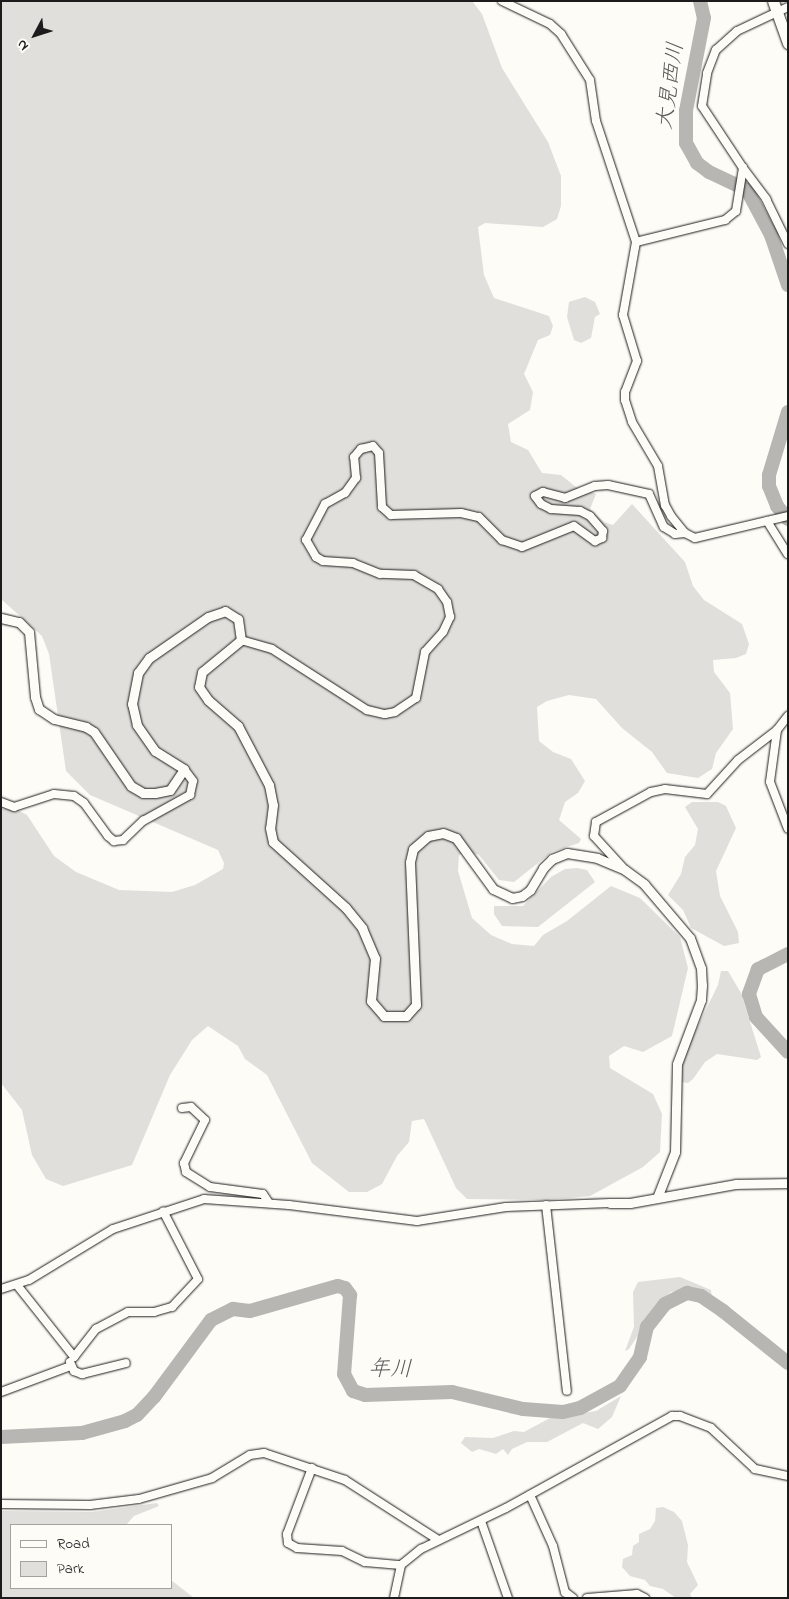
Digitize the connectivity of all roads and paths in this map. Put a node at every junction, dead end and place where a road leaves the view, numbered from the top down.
1 (502, 1) edge
2 (774, 6) edge
3 (788, 7) edge
4 (788, 44) edge
5 (743, 170) junction
6 (636, 242) junction
7 (788, 244) edge
8 (788, 516) edge
9 (770, 520) junction
10 (685, 533) junction
11 (788, 554) edge
12 (1, 618) edge
13 (241, 640) junction
14 (788, 716) edge
15 (777, 730) junction
16 (184, 769) junction
17 (1, 802) edge
18 (788, 829) edge
19 (624, 870) junction
20 (182, 1108) dead end
21 (788, 1183) edge
22 (657, 1198) junction
23 (268, 1203) junction
24 (610, 1203) joint
25 (546, 1205) junction
26 (163, 1211) junction
27 (17, 1284) junction
28 (1, 1289) edge
29 (74, 1356) junction
30 (126, 1363) dead end
31 (70, 1366) junction
32 (567, 1391) dead end
33 (1, 1392) edge
34 (312, 1468) junction
35 (788, 1476) edge
36 (530, 1494) junction
37 (1, 1504) edge
38 (481, 1521) junction
39 (438, 1539) junction
40 (401, 1565) junction
41 (563, 1596) edge
42 (394, 1598) edge
43 (508, 1598) edge
44 (573, 1598) edge
45 (587, 1598) edge
46 (645, 1598) edge

1 - 6 street
2 - 3 street
2 - 4 main road
2 - 5 street
5 - 6 street
5 - 7 street
6 - 10 street
8 - 9 street
9 - 10 street
9 - 11 street
10 - 13 street
12 - 16 street
13 - 16 street
13 - 19 street
14 - 15 street
15 - 18 street
15 - 19 street
16 - 17 street
19 - 22 street
20 - 23 street
21 - 22 street
22 - 24 street
23 - 25 street
23 - 26 street
24 - 25 street
25 - 32 street
26 - 27 street
26 - 29 street
27 - 28 street
27 - 29 street
29 - 31 street
30 - 31 street
31 - 33 street
34 - 37 street
34 - 39 street
34 - 40 street
35 - 36 street
36 - 38 street
36 - 41 street
38 - 39 street
38 - 43 street
39 - 40 street
40 - 42 street
41 - 44 street
45 - 46 street

